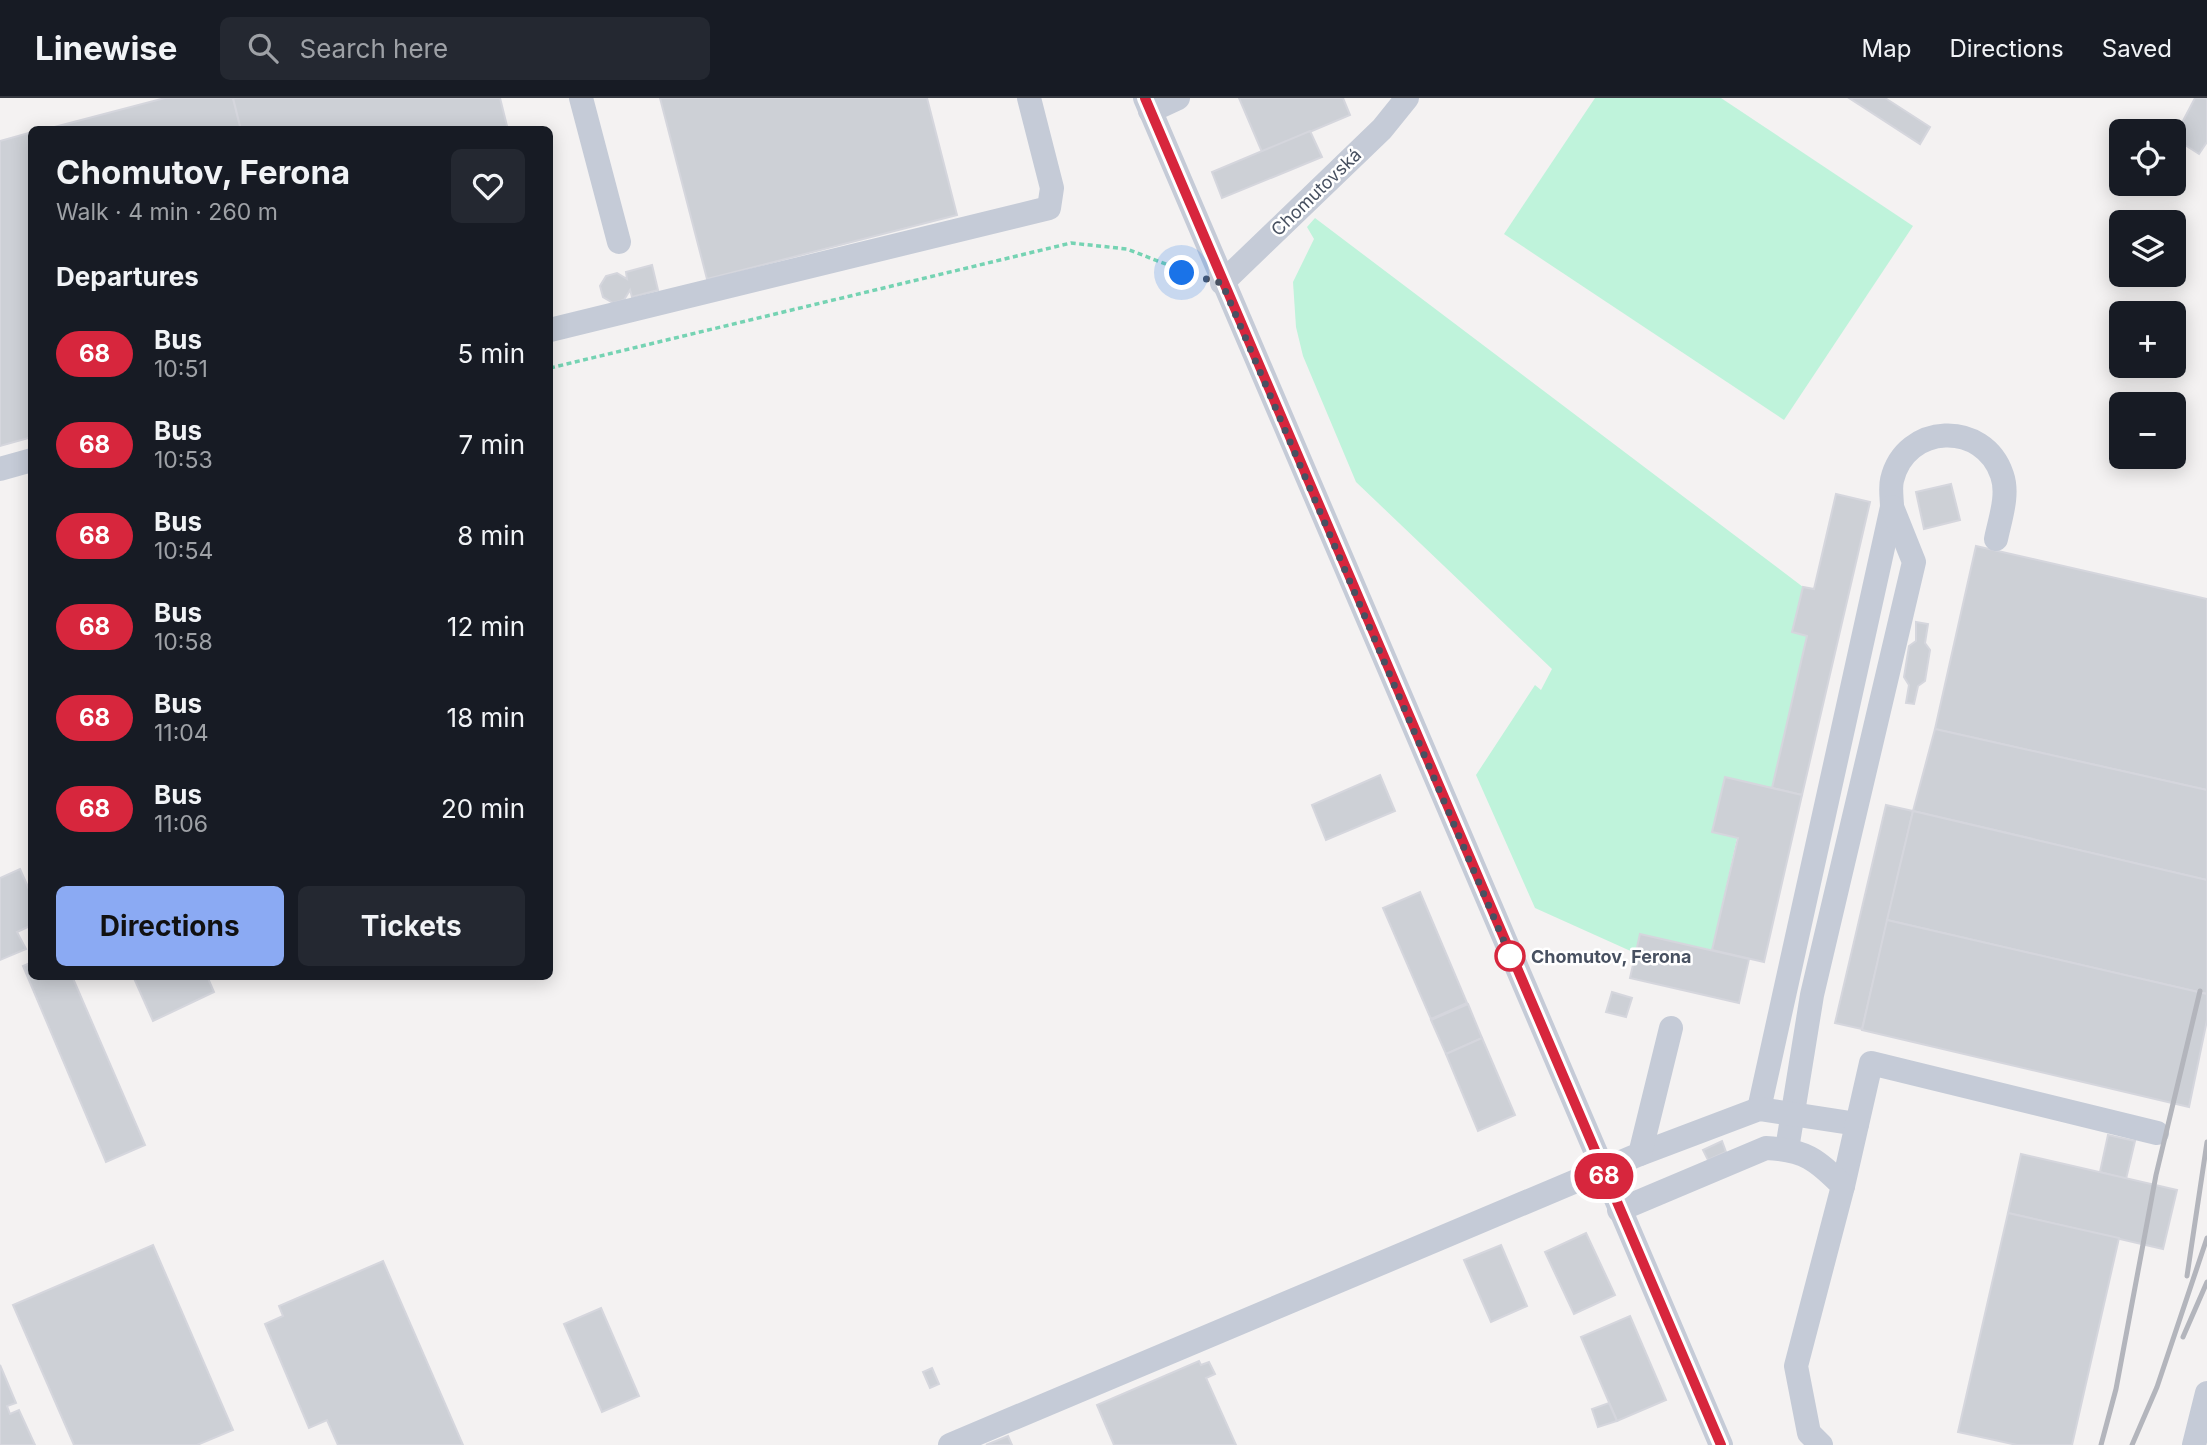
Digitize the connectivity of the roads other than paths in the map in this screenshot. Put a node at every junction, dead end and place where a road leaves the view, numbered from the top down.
1 (581, 98) edge
2 (1029, 98) edge
3 (1178, 98) edge
4 (1407, 98) edge
5 (1147, 104) edge
6 (619, 242) dead end
7 (1222, 283) junction
8 (553, 329) edge
9 (28, 461) edge
10 (0, 470) edge
11 (1892, 507) junction
12 (1996, 539) dead end
13 (1671, 1028) dead end
14 (1759, 1109) junction
15 (1794, 1115) junction
16 (1857, 1124) junction
17 (2157, 1133) dead end
18 (1787, 1149) junction
19 (1640, 1154) junction
20 (1602, 1170) junction
21 (1843, 1186) junction
22 (1619, 1210) junction
23 (2207, 1393) edge
24 (950, 1445) edge
25 (1721, 1445) edge
26 (1821, 1445) edge
27 (2194, 1445) edge

1 - 6 street
2 - 8 street
3 - 5 street
4 - 7 street, Chomutovská
5 - 7 street
7 - 20 street
9 - 10 street
11 - 12 street
11 - 14 street
11 - 15 street
13 - 19 street
14 - 15 street
14 - 19 street
15 - 16 street
15 - 18 street
16 - 17 street
16 - 21 street
18 - 21 street
18 - 22 street
19 - 20 street
20 - 22 street
20 - 24 street
21 - 26 street
22 - 25 street
23 - 27 street

